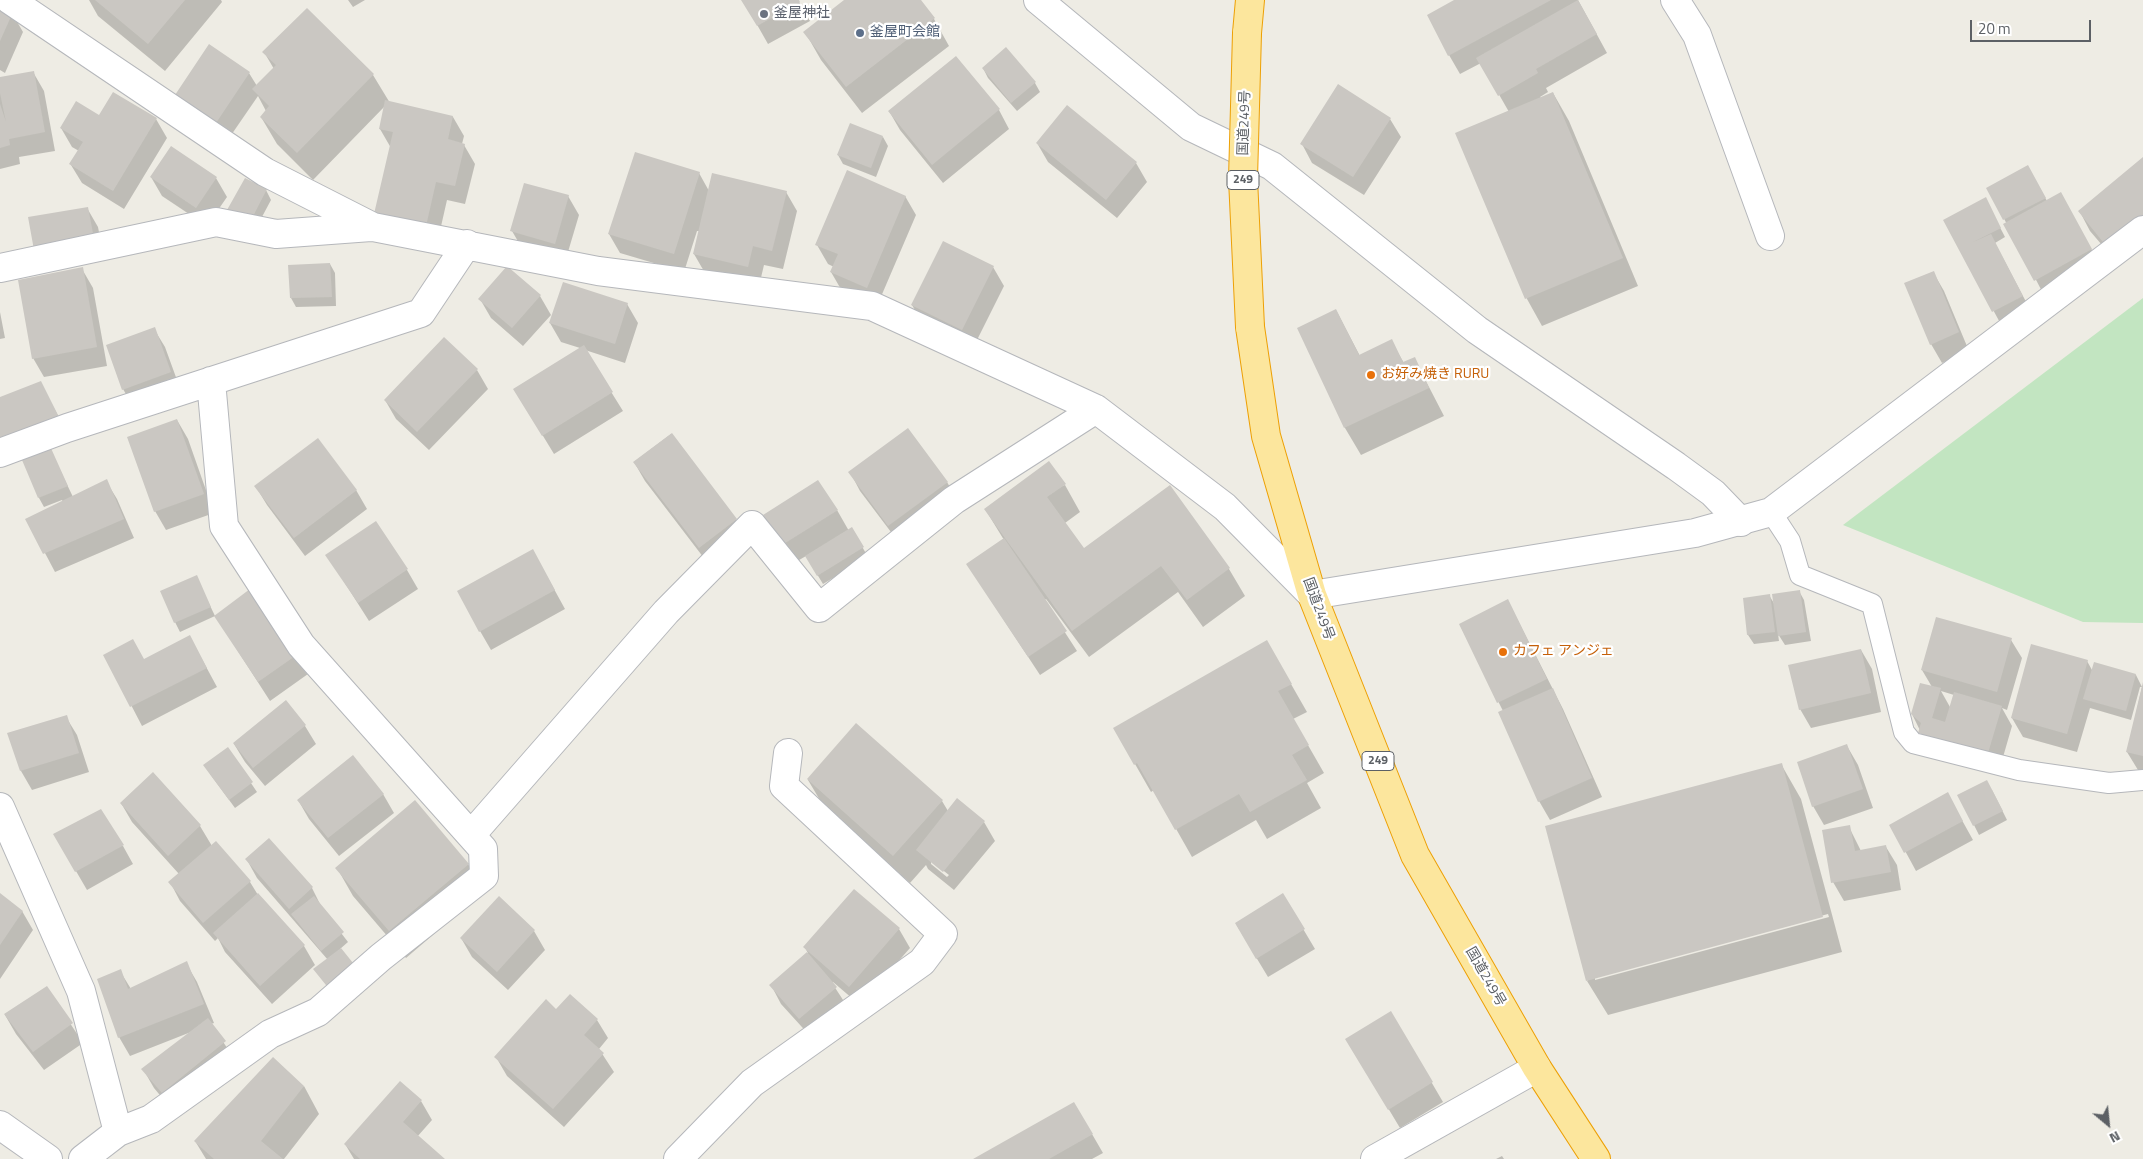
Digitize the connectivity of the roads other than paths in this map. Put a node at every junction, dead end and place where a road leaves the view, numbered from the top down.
1 (10, 0) edge
2 (1038, 0) edge
3 (1250, 0) edge
4 (1674, 0) edge
5 (373, 227) junction
6 (2143, 230) edge
7 (1770, 236) dead end
8 (467, 244) junction
9 (0, 268) edge
10 (211, 382) junction
11 (1096, 409) junction
12 (0, 453) edge
13 (1771, 512) junction
14 (1741, 522) junction
15 (1312, 595) junction
16 (788, 753) dead end
17 (2143, 780) edge
18 (0, 807) edge
19 (471, 835) junction
20 (1537, 1068) junction
21 (0, 1125) edge
22 (118, 1132) junction
23 (48, 1159) edge
24 (84, 1159) edge
25 (678, 1159) edge
26 (1375, 1159) edge
27 (1596, 1159) edge

1 - 5 street
2 - 14 street
3 - 15 highway, 国道249号 / 249, bridge
4 - 7 street
5 - 8 street
5 - 9 street
6 - 13 street
8 - 10 street
8 - 11 street
10 - 12 street
10 - 19 street
11 - 15 street
11 - 19 street
13 - 14 street
13 - 17 lane
14 - 15 street
15 - 20 highway, 国道249号 / 249
16 - 25 street
18 - 22 street
19 - 22 street
20 - 26 street
20 - 27 highway, 国道249号 / 249
21 - 23 street
22 - 24 street

